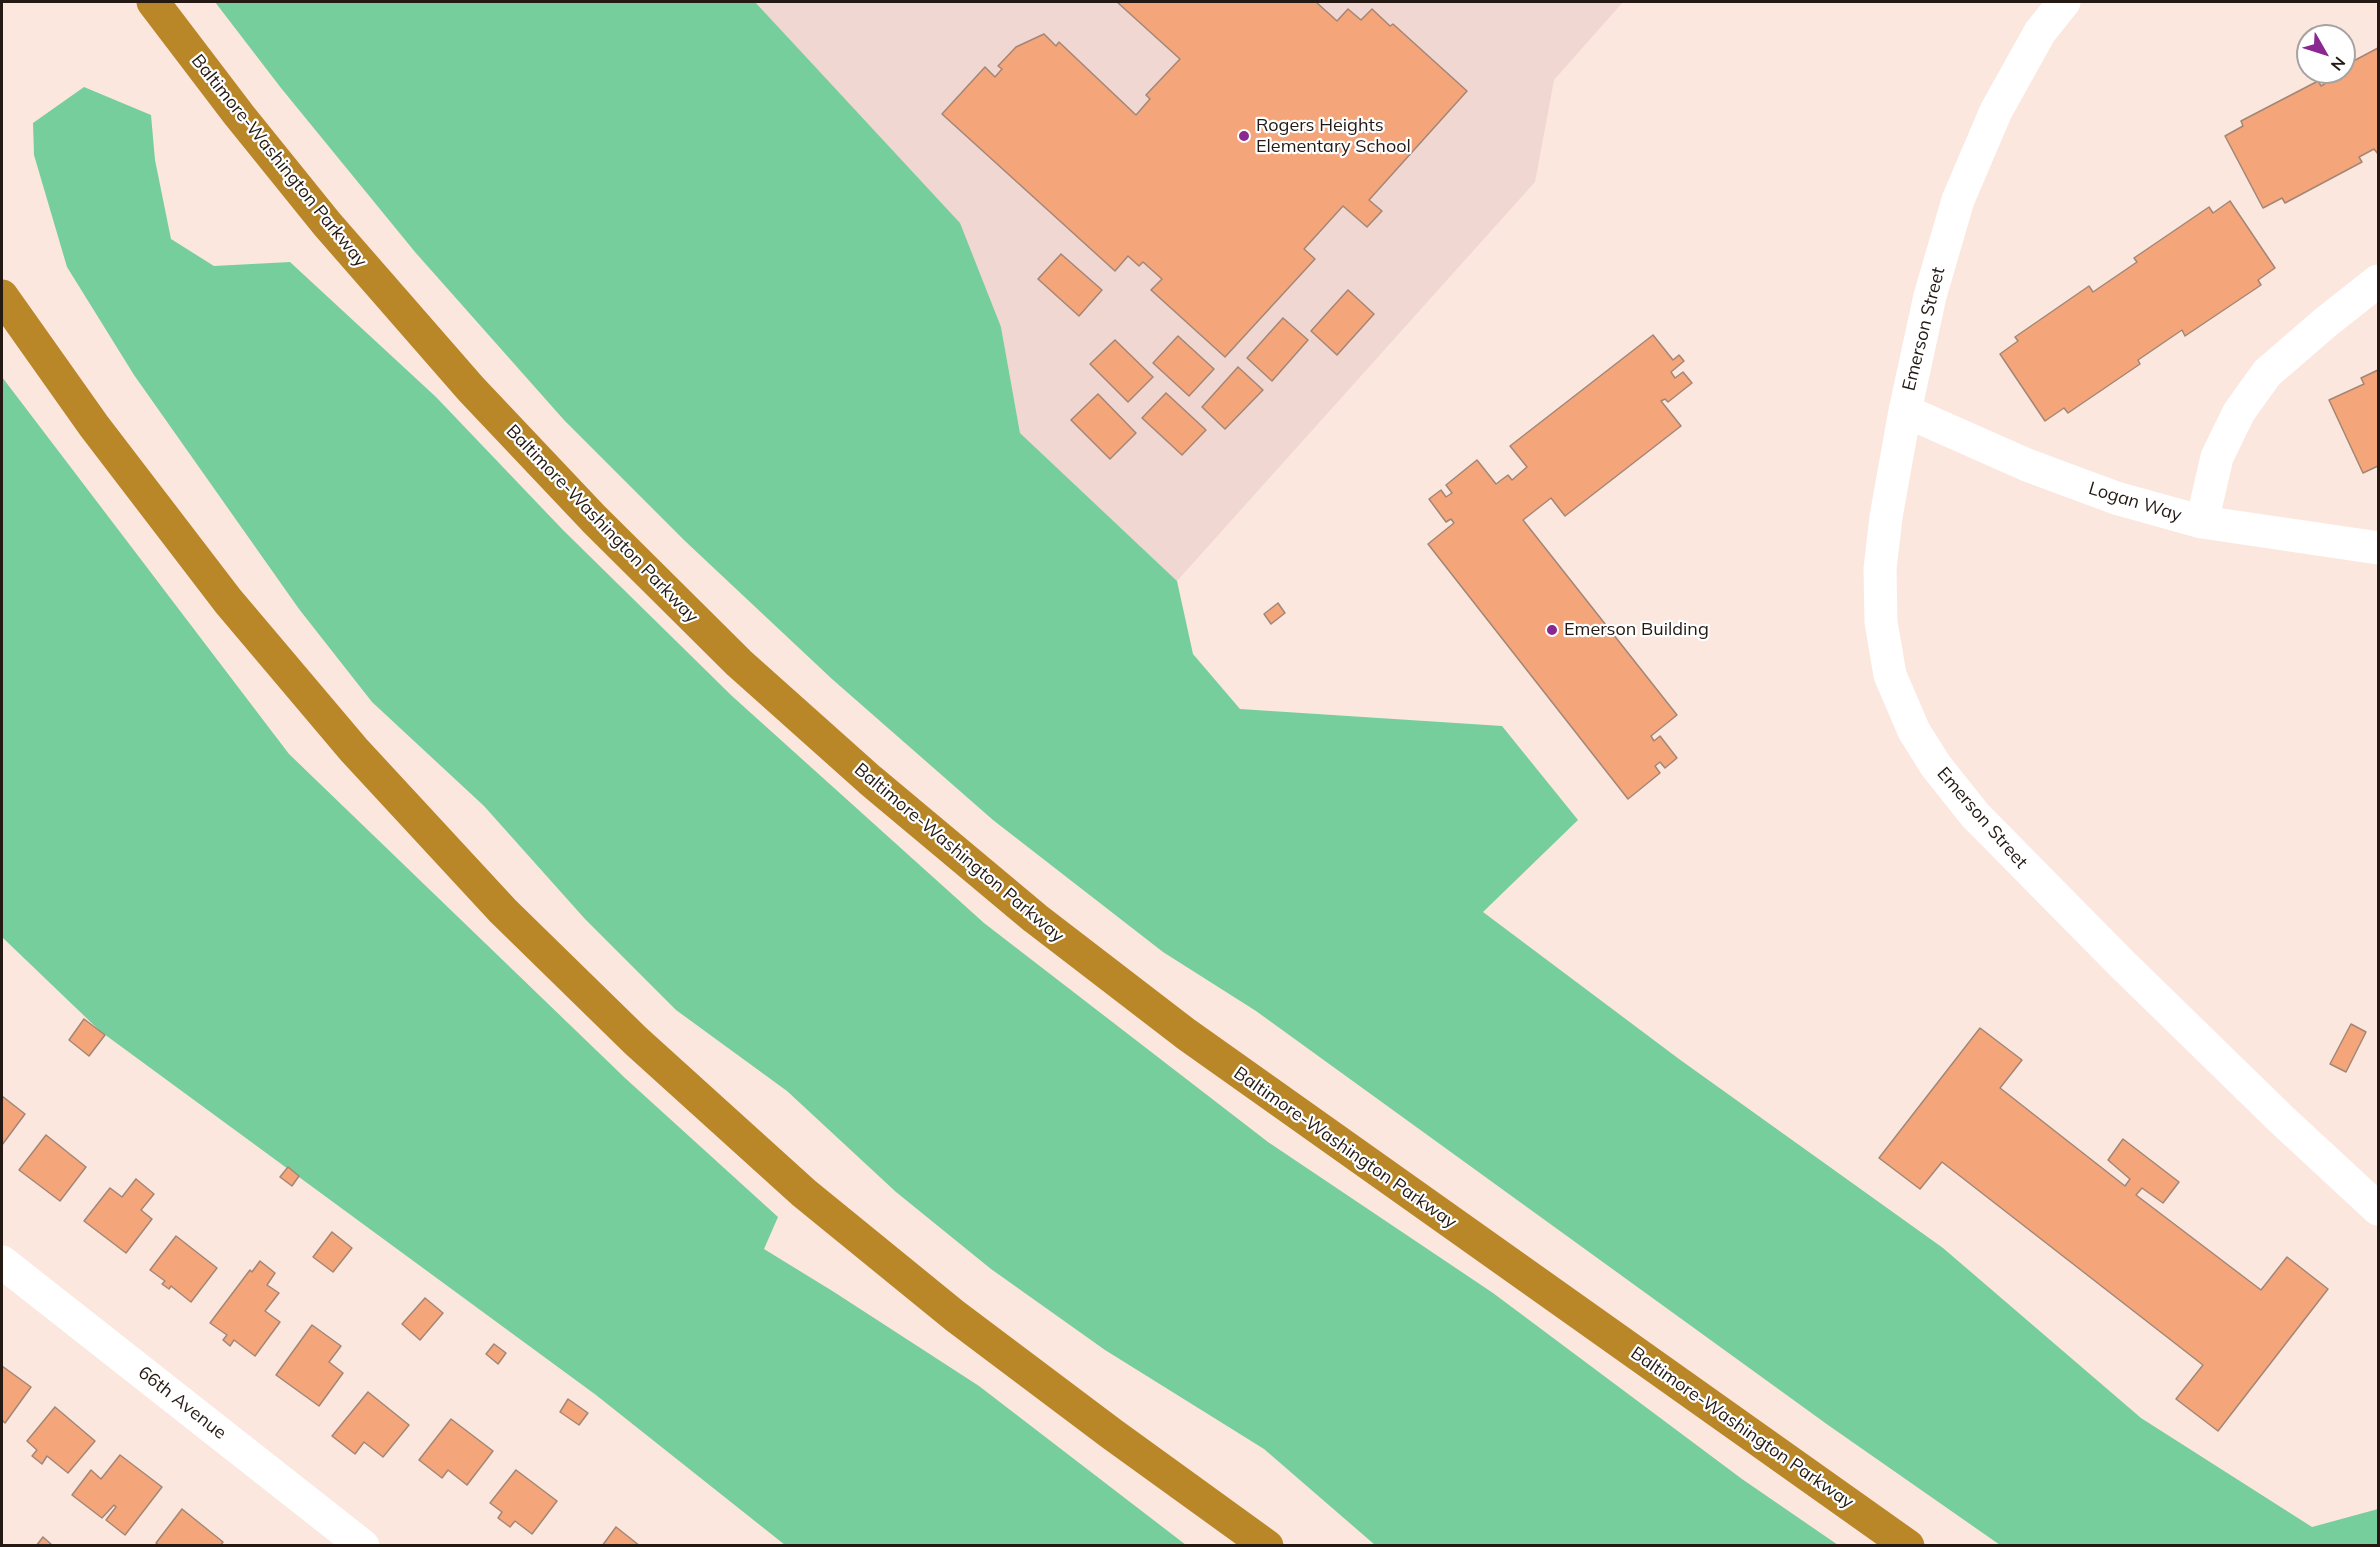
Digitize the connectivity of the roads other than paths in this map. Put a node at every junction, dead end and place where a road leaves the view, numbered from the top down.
1 (153, 2) edge
2 (2064, 2) edge
3 (2379, 281) edge
4 (2, 296) edge
5 (1905, 411) junction
6 (2202, 522) junction
7 (2379, 548) edge
8 (2379, 1209) edge
9 (2, 1262) edge
10 (363, 1545) edge
11 (1267, 1545) edge
12 (1908, 1545) edge

1 - 12 highway, Baltimore-Washington Parkway
2 - 5 street, Emerson Street
3 - 6 street
4 - 11 highway
5 - 6 street, Logan Way
5 - 8 street, Emerson Street
6 - 7 street, Logan Way
9 - 10 street, 66th Avenue

